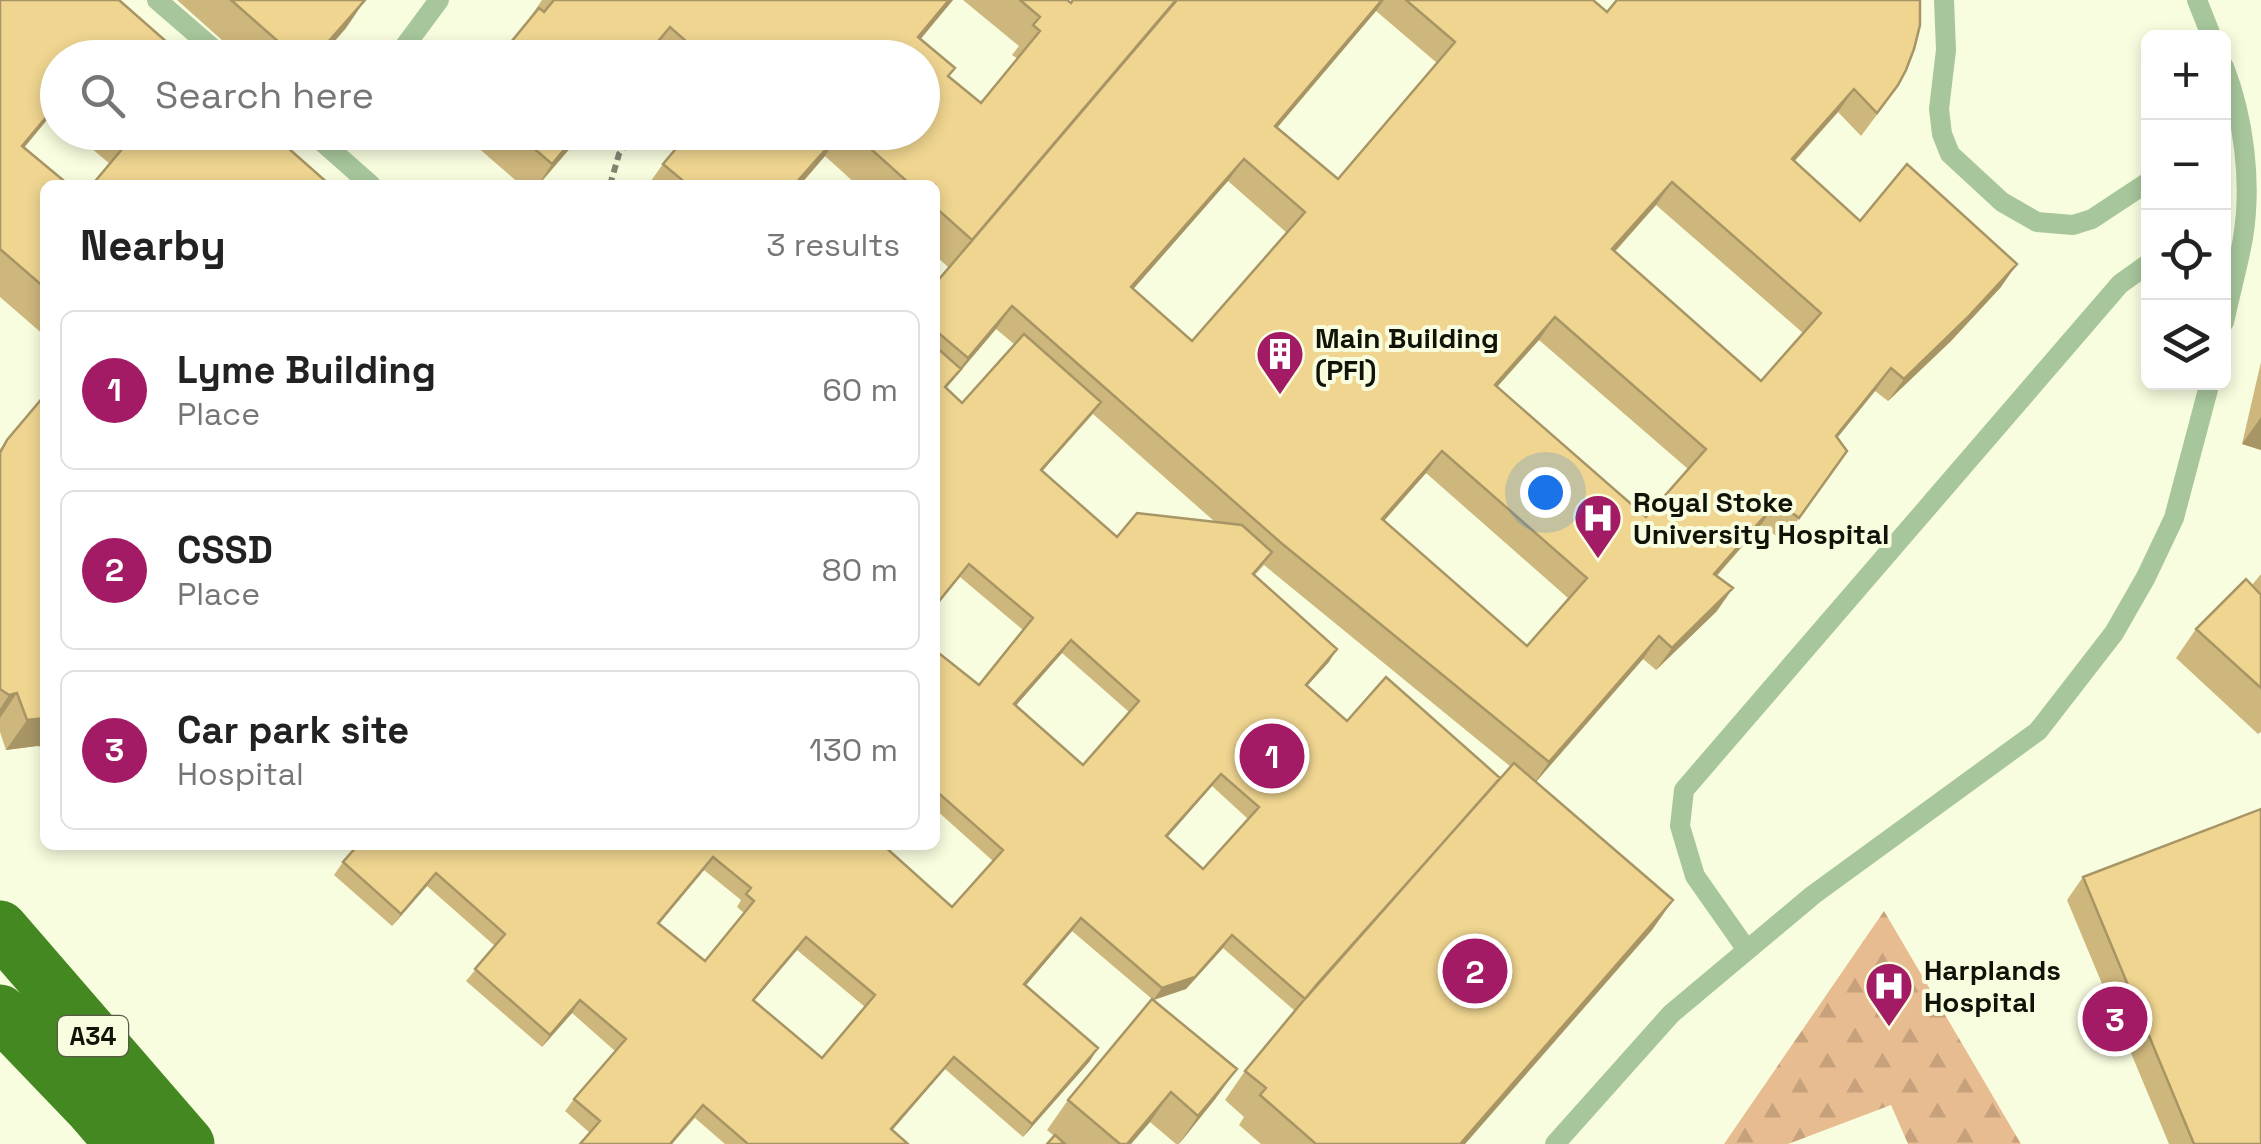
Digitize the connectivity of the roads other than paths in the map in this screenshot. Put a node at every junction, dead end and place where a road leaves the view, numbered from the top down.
1 (157, 0) edge
2 (439, 0) edge
3 (1944, 0) edge
4 (2198, 0) edge
5 (2209, 30) edge
6 (203, 40) edge
7 (409, 40) edge
8 (2231, 85) edge
9 (2232, 137) edge
10 (343, 150) edge
11 (367, 180) edge
12 (2141, 187) edge
13 (2261, 256) edge
14 (2231, 262) edge
15 (2141, 269) edge
16 (2208, 390) edge
17 (0, 928) edge
18 (1747, 950) junction
19 (0, 1012) edge
20 (123, 1144) edge
21 (187, 1144) edge
22 (1555, 1144) edge

1 - 6 lane
2 - 7 lane
3 - 12 lane
4 - 5 lane
8 - 9 lane
9 - 14 lane
10 - 11 lane
13 - 14 lane
15 - 18 lane
16 - 18 lane
17 - 21 highway, A34
18 - 22 lane
19 - 20 highway, A34

